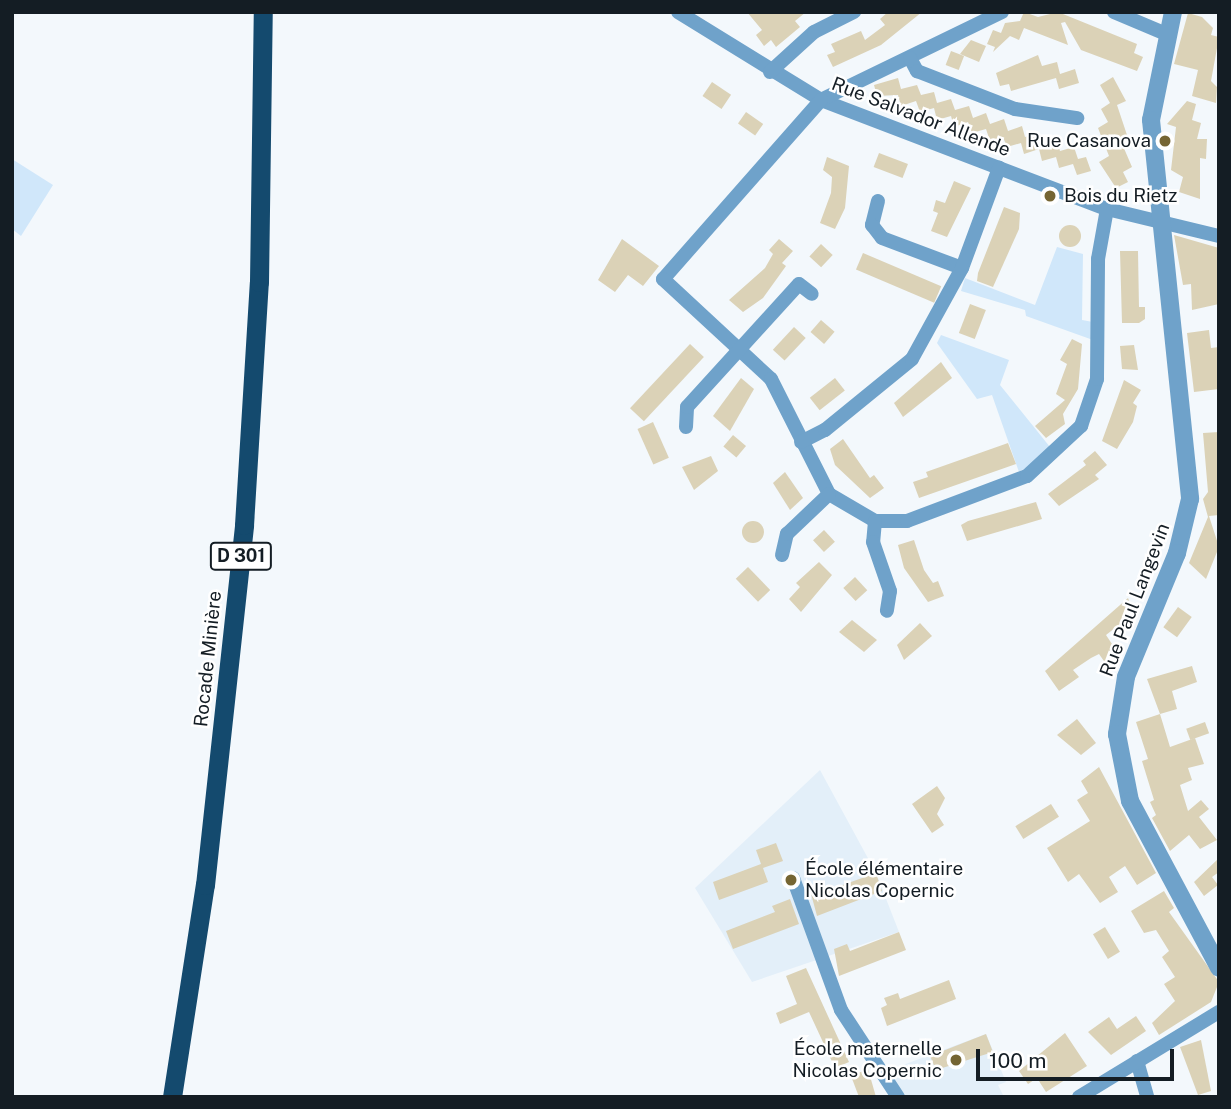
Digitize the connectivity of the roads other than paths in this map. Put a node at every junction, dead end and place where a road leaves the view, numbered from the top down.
1 (263, 12) edge
2 (276, 12) edge
3 (678, 12) edge
4 (853, 12) edge
5 (1002, 12) edge
6 (1114, 12) edge
7 (1172, 12) edge
8 (1167, 34) junction
9 (910, 58) junction
10 (770, 72) junction
11 (821, 100) junction
12 (1077, 118) dead end
13 (999, 168) junction
14 (878, 201) dead end
15 (1107, 209) junction
16 (1166, 225) junction
17 (1219, 236) edge
18 (962, 268) junction
19 (812, 294) dead end
20 (740, 346) junction
21 (686, 427) dead end
22 (801, 442) junction
23 (829, 494) junction
24 (875, 521) junction
25 (782, 555) dead end
26 (887, 611) dead end
27 (793, 878) dead end
28 (1219, 968) edge
29 (1219, 1012) edge
30 (1137, 1061) junction
31 (172, 1097) edge
32 (184, 1097) edge
33 (898, 1097) edge
34 (1079, 1097) edge
35 (1147, 1097) edge

1 - 31 highway, Rocade Minière / D 301
2 - 32 highway, Rocade Minière / D 301
3 - 10 street, Rue Salvador Allende
4 - 10 street
5 - 9 street
6 - 8 street
7 - 8 street, Rue Paul Langevin
8 - 16 street, Rue Paul Langevin
9 - 11 street
9 - 12 street
10 - 11 street, Rue Salvador Allende
11 - 13 street, Rue Salvador Allende
11 - 20 street
13 - 15 street, Rue Salvador Allende
13 - 18 street
14 - 18 street
15 - 16 street, Rue Salvador Allende
15 - 24 street
16 - 17 street, Rue Salvador Allende
16 - 28 street, Rue Paul Langevin
18 - 22 street
19 - 20 street
20 - 21 street
20 - 22 street
22 - 23 street
23 - 24 street
23 - 25 street
24 - 26 street
27 - 33 street
29 - 30 street
30 - 34 street
30 - 35 street

